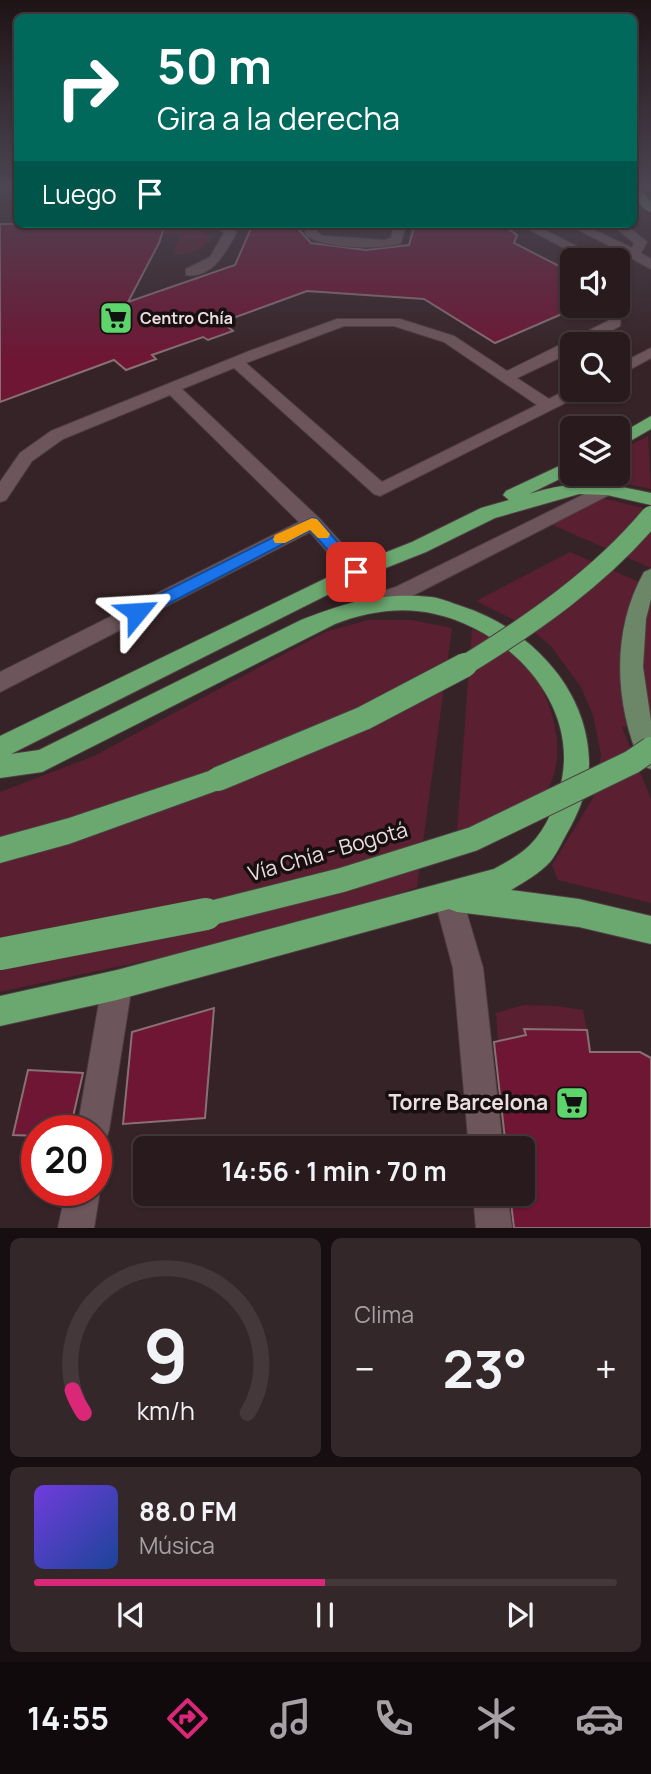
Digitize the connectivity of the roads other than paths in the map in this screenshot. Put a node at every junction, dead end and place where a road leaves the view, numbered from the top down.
1 (221, 245) edge
2 (617, 245) edge
3 (640, 245) edge
4 (633, 253) junction
5 (630, 254) edge
6 (651, 265) edge
7 (191, 272) dead end
8 (615, 318) edge
9 (598, 332) edge
10 (560, 352) edge
11 (651, 352) edge
12 (236, 362) junction
13 (630, 364) edge
14 (507, 377) junction
15 (172, 387) junction
16 (560, 400) edge
17 (549, 405) junction
18 (651, 421) edge
19 (630, 435) edge
20 (560, 472) edge
21 (607, 489) junction
22 (0, 496) edge
23 (651, 499) edge
24 (488, 513) junction
25 (651, 516) edge
26 (312, 523) junction
27 (356, 572) junction
28 (651, 578) edge
29 (346, 610) junction
30 (0, 683) edge
31 (0, 748) edge
32 (651, 749) edge
33 (651, 758) edge
34 (0, 767) edge
35 (0, 850) edge
36 (448, 897) junction
37 (651, 930) edge
38 (0, 954) edge
39 (117, 985) junction
40 (0, 1011) edge
41 (95, 1115) edge
42 (485, 1136) edge
43 (80, 1206) edge
44 (491, 1206) edge
45 (76, 1228) edge
46 (494, 1228) edge

1 - 7 street
2 - 4 street
3 - 4 street
4 - 5 street
4 - 6 street
8 - 9 street
10 - 14 street
11 - 13 street
12 - 14 street
12 - 15 street
12 - 17 street
14 - 17 street
15 - 22 street
15 - 26 street
16 - 17 street
18 - 19 highway
20 - 24 highway
21 - 23 highway
21 - 24 highway
21 - 29 street
24 - 27 highway
25 - 35 highway, bridge
26 - 27 street
26 - 30 street
27 - 31 highway
28 - 33 main road
29 - 34 highway
29 - 36 highway
32 - 38 highway, Vía Chía - Bogotá, bridge
36 - 37 highway
36 - 39 highway
36 - 42 street
39 - 40 highway
39 - 41 street
43 - 45 street
44 - 46 street

